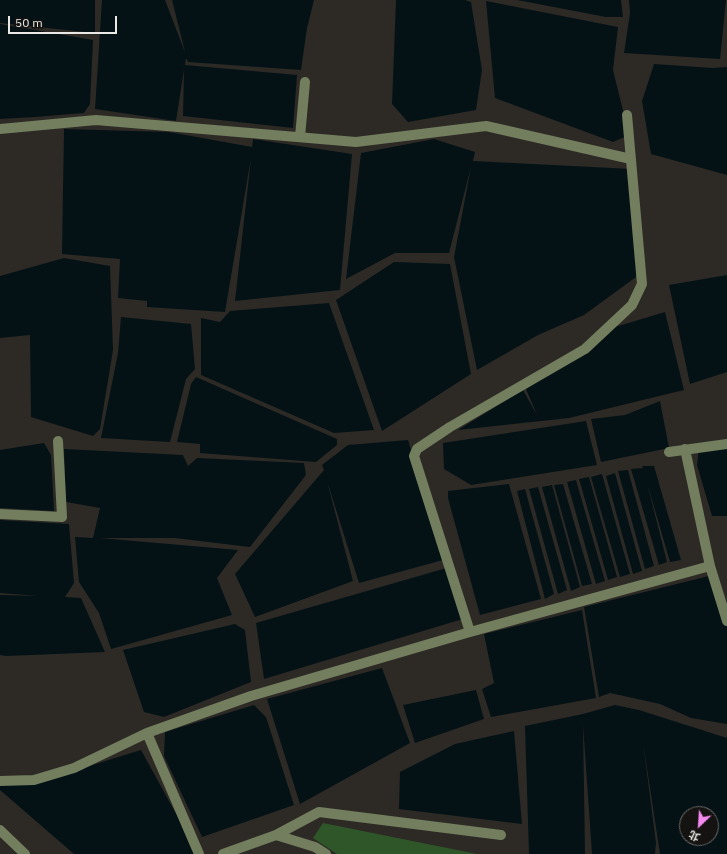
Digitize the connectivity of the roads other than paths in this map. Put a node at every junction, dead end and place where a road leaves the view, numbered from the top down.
1 (305, 82) dead end
2 (627, 115) dead end
3 (0, 129) edge
4 (300, 137) junction
5 (631, 159) junction
6 (58, 440) dead end
7 (727, 444) edge
8 (685, 449) junction
9 (669, 452) dead end
10 (0, 514) edge
11 (710, 566) junction
12 (727, 621) edge
13 (470, 632) junction
14 (147, 733) junction
15 (0, 781) edge
16 (0, 830) edge
17 (276, 835) junction
18 (501, 835) dead end
19 (25, 854) edge
20 (199, 854) edge
21 (223, 854) edge
22 (326, 854) edge

1 - 4 street
2 - 5 street
3 - 4 street
4 - 5 street
5 - 13 street
6 - 10 street
7 - 8 street
8 - 9 street
8 - 11 street
11 - 12 street
11 - 13 street
13 - 14 street
14 - 15 street
14 - 20 street
16 - 19 street
17 - 18 street
17 - 21 street
17 - 22 street

